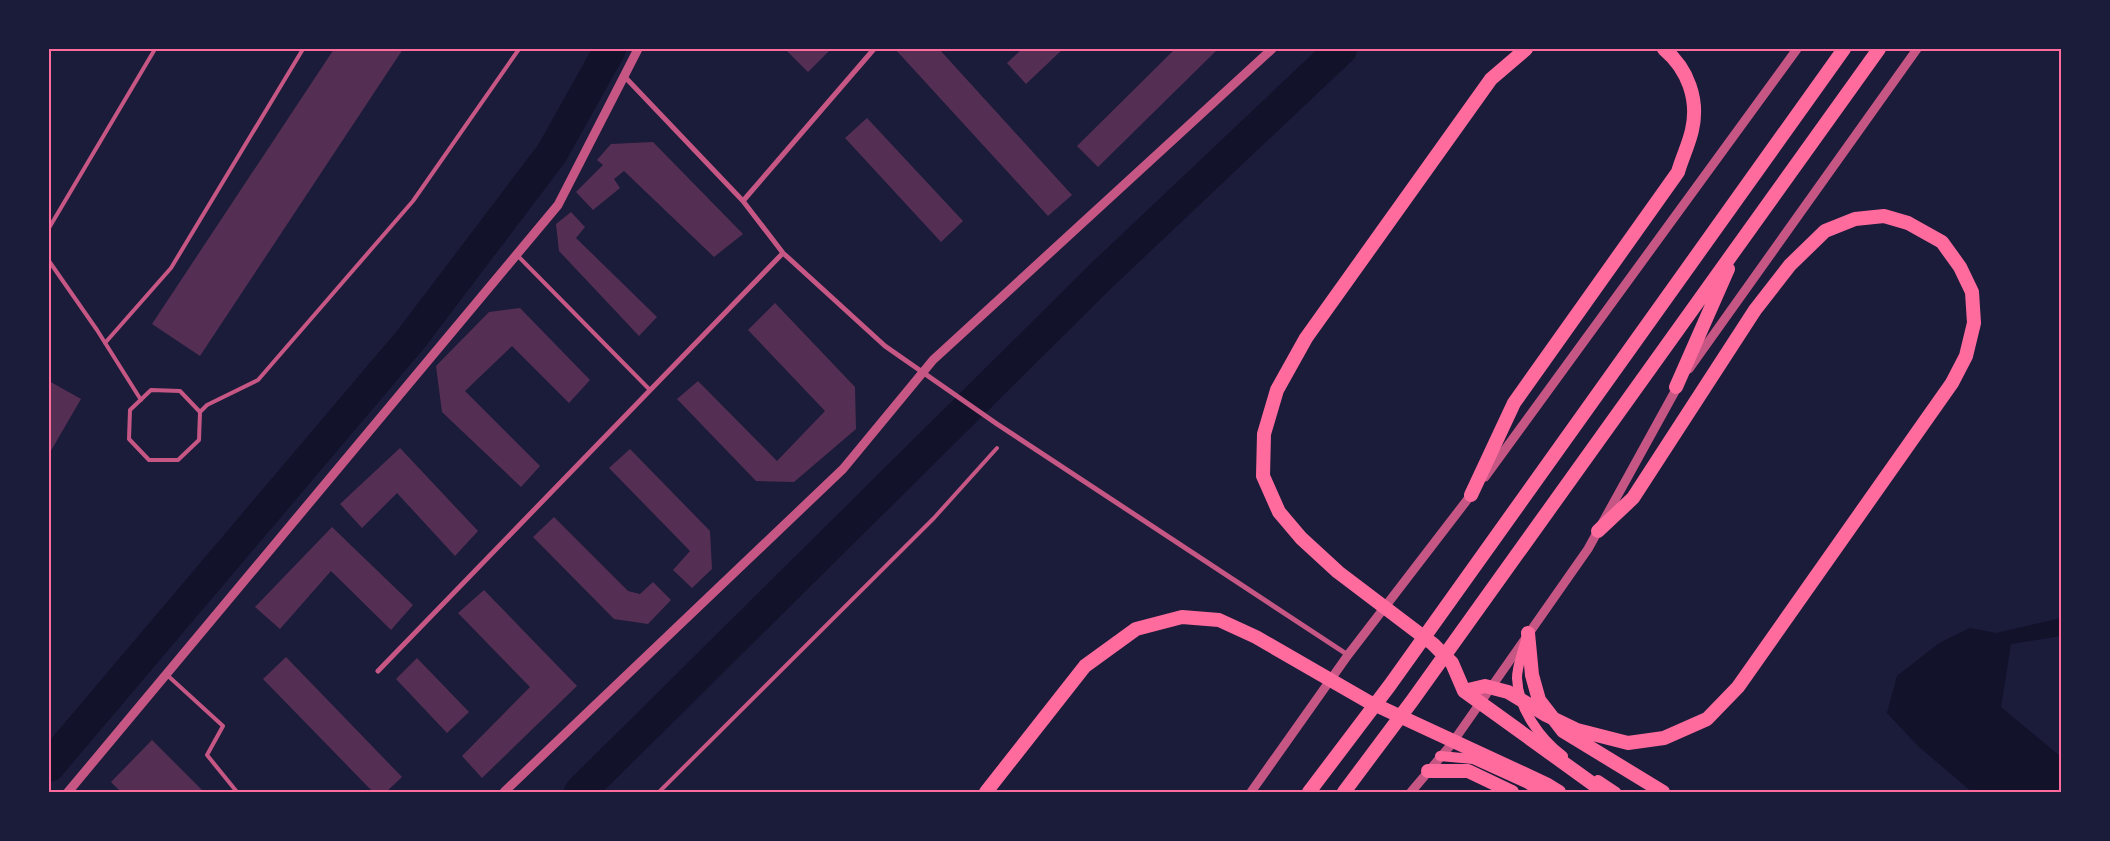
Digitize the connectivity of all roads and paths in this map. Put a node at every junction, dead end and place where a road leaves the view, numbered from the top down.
1 (155, 49) edge
2 (303, 49) edge
3 (518, 49) edge
4 (638, 49) edge
5 (874, 49) edge
6 (1272, 49) edge
7 (1526, 49) edge
8 (1664, 49) edge
9 (1797, 49) edge
10 (1844, 49) edge
11 (1878, 49) edge
12 (1917, 49) edge
13 (624, 76) junction
14 (744, 201) junction
15 (49, 228) edge
16 (1737, 246) junction
17 (782, 253) junction
18 (516, 255) junction
19 (49, 261) edge
20 (105, 344) junction
21 (922, 373) junction
22 (1676, 387) junction
23 (650, 390) junction
24 (141, 400) junction
25 (200, 412) junction
26 (997, 448) dead end
27 (1471, 495) junction
28 (1598, 531) junction
29 (1528, 633) junction
30 (1348, 655) junction
31 (378, 671) dead end
32 (166, 674) junction
33 (1464, 692) junction
34 (1440, 756) junction
35 (1428, 771) junction
36 (68, 792) edge
37 (237, 792) edge
38 (504, 792) edge
39 (659, 792) edge
40 (986, 792) edge
41 (1250, 792) edge
42 (1309, 792) edge
43 (1344, 792) edge
44 (1411, 792) edge
45 (1512, 792) edge
46 (1540, 792) edge
47 (1559, 792) edge
48 (1604, 792) edge
49 (1616, 792) edge
50 (1663, 792) edge

1 - 15 lane
2 - 20 lane
3 - 25 lane
4 - 13 street
5 - 14 street
6 - 21 street
7 - 33 highway
8 - 27 highway
9 - 27 street
10 - 42 highway
11 - 16 highway
12 - 22 street
13 - 14 street
13 - 18 street
14 - 17 street
16 - 22 highway
16 - 43 highway
17 - 21 street
17 - 23 street
18 - 23 lane
18 - 32 street
19 - 20 lane
20 - 24 lane
21 - 30 street
21 - 38 street
22 - 28 street
23 - 31 street
24 - 25 lane
24 - 25 lane
26 - 39 lane
27 - 30 street
28 - 29 street
28 - 33 highway
29 - 34 street
29 - 49 main road
29 - 50 highway
30 - 41 street
32 - 36 street
32 - 37 lane
33 - 48 highway
34 - 35 street
34 - 46 main road
35 - 44 street
35 - 45 highway
40 - 47 highway

